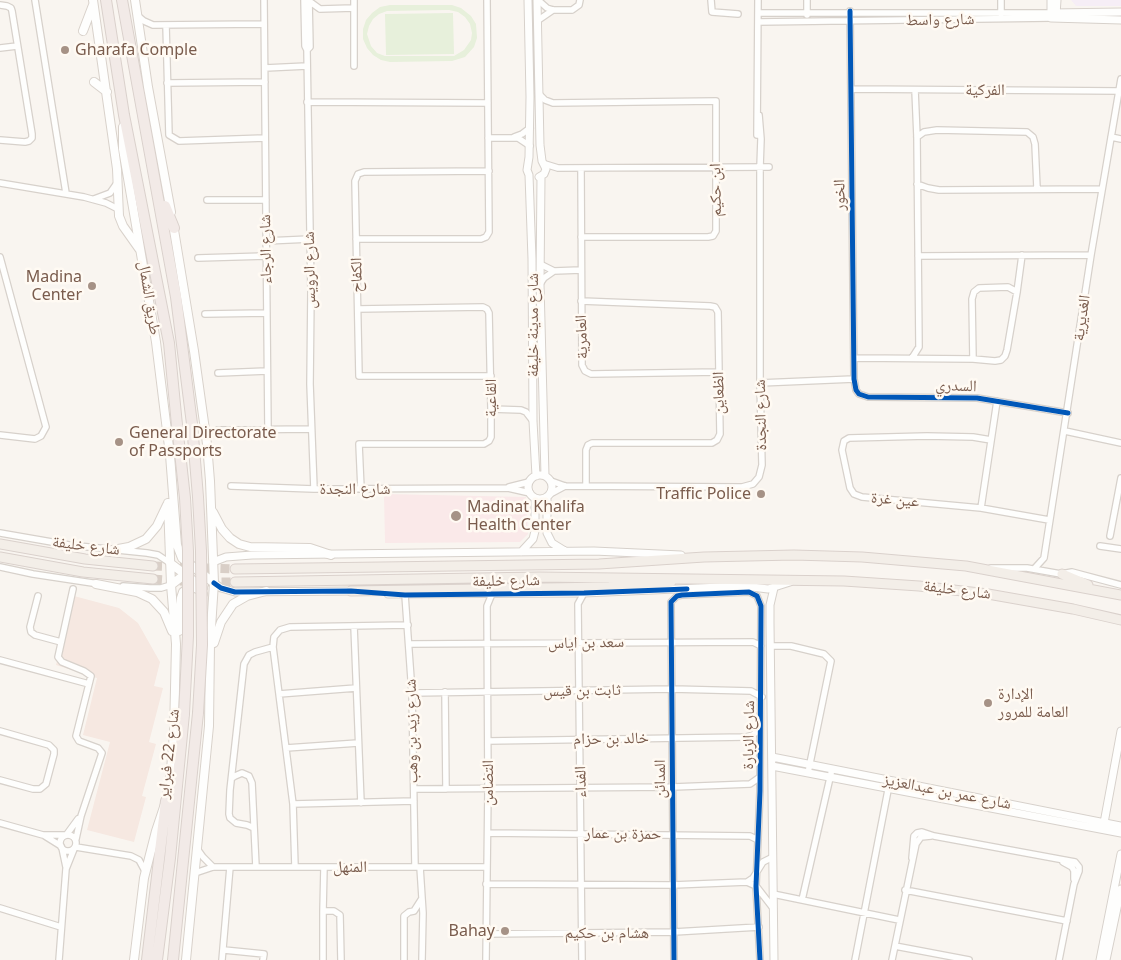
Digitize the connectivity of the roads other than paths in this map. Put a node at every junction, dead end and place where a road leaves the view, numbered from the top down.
1 (35, 0) edge
2 (106, 0) edge
3 (122, 0) edge
4 (135, 0) edge
5 (264, 0) edge
6 (307, 0) edge
7 (354, 0) edge
8 (487, 0) edge
9 (528, 0) edge
10 (538, 0) edge
11 (580, 0) edge
12 (711, 0) edge
13 (758, 0) edge
14 (807, 0) edge
15 (1001, 0) edge
16 (1051, 0) edge
17 (1056, 0) edge
18 (93, 2) edge
19 (0, 6) edge
20 (354, 8) junction
21 (320, 9) junction
22 (553, 10) junction
23 (850, 11) junction
24 (1001, 11) junction
25 (758, 12) junction
26 (807, 12) junction
27 (1121, 12) edge
28 (738, 14) dead end
29 (1054, 15) junction
30 (138, 16) junction
31 (309, 18) junction
32 (1002, 19) junction
33 (1121, 20) edge
34 (807, 21) junction
35 (850, 21) junction
36 (538, 22) junction
37 (758, 22) junction
38 (264, 24) junction
39 (164, 25) junction
40 (83, 31) dead end
41 (17, 46) junction
42 (0, 48) edge
43 (307, 50) junction
44 (307, 66) junction
45 (354, 66) dead end
46 (265, 68) junction
47 (1121, 79) edge
48 (94, 82) dead end
49 (265, 82) junction
50 (167, 83) junction
51 (851, 90) junction
52 (915, 90) junction
53 (1119, 91) junction
54 (106, 92) junction
55 (540, 94) junction
56 (308, 102) junction
57 (488, 102) junction
58 (553, 103) junction
59 (540, 112) junction
60 (124, 115) junction
61 (143, 118) junction
62 (530, 128) junction
63 (123, 136) junction
64 (917, 137) junction
65 (1111, 137) junction
66 (265, 138) junction
67 (488, 138) junction
68 (514, 138) junction
69 (1121, 139) edge
70 (0, 140) edge
71 (530, 146) junction
72 (529, 162) junction
73 (543, 162) junction
74 (769, 167) dead end
75 (558, 168) junction
76 (581, 168) junction
77 (715, 168) junction
78 (760, 168) junction
79 (117, 170) junction
80 (488, 171) junction
81 (529, 175) junction
82 (543, 175) junction
83 (0, 183) edge
84 (118, 183) junction
85 (917, 184) junction
86 (1037, 188) junction
87 (1102, 189) junction
88 (66, 194) junction
89 (94, 199) junction
90 (208, 200) dead end
91 (266, 200) junction
92 (118, 209) junction
93 (174, 228) junction
94 (581, 238) junction
95 (310, 239) junction
96 (356, 239) junction
97 (266, 241) junction
98 (141, 252) junction
99 (1022, 255) junction
100 (1091, 255) junction
101 (266, 256) junction
102 (918, 256) junction
103 (0, 257) edge
104 (198, 258) dead end
105 (540, 264) junction
106 (581, 270) junction
107 (554, 271) junction
108 (540, 284) junction
109 (1017, 292) junction
110 (581, 300) junction
111 (358, 309) junction
112 (267, 313) junction
113 (206, 314) dead end
114 (919, 347) junction
115 (854, 358) junction
116 (912, 358) junction
117 (927, 358) junction
118 (973, 359) junction
119 (268, 371) junction
120 (218, 372) dead end
121 (719, 372) junction
122 (490, 376) junction
123 (854, 379) junction
124 (760, 383) junction
125 (533, 398) junction
126 (997, 401) junction
127 (491, 409) junction
128 (521, 410) junction
129 (1068, 413) junction
130 (533, 421) junction
131 (192, 424) joint
132 (177, 425) joint
133 (268, 429) junction
134 (311, 429) junction
135 (218, 430) dead end
136 (1064, 431) junction
137 (0, 435) edge
138 (991, 440) junction
139 (1121, 443) edge
140 (536, 476) junction
141 (1121, 478) edge
142 (548, 479) junction
143 (529, 482) junction
144 (231, 486) dead end
145 (565, 486) junction
146 (586, 486) junction
147 (508, 488) junction
148 (173, 489) junction
149 (314, 489) junction
150 (361, 489) junction
151 (550, 495) junction
152 (532, 496) junction
153 (168, 503) junction
154 (211, 505) junction
155 (981, 508) junction
156 (1049, 520) junction
157 (0, 533) edge
158 (1110, 536) dead end
159 (0, 544) edge
160 (177, 544) junction
161 (212, 544) junction
162 (1100, 546) dead end
163 (113, 550) junction
164 (1121, 550) edge
165 (565, 551) junction
166 (521, 552) junction
167 (331, 554) junction
168 (704, 556) junction
169 (0, 557) edge
170 (1044, 558) junction
171 (213, 562) junction
172 (170, 563) junction
173 (154, 566) tunnel mouth
174 (0, 567) edge
175 (975, 568) junction
176 (1034, 568) junction
177 (196, 569) junction
178 (235, 569) tunnel mouth
179 (1052, 572) junction
180 (1062, 574) junction
181 (188, 576) junction
182 (688, 578) junction
183 (153, 579) tunnel mouth
184 (798, 580) junction
185 (235, 582) tunnel mouth
186 (214, 583) junction
187 (96, 584) junction
188 (171, 585) junction
189 (1121, 585) edge
190 (774, 588) junction
191 (73, 589) dead end
192 (760, 589) junction
193 (1100, 590) junction
194 (266, 591) junction
195 (351, 591) junction
196 (570, 593) junction
197 (584, 593) junction
198 (479, 594) junction
199 (492, 594) junction
200 (405, 595) junction
201 (1121, 595) edge
202 (38, 596) dead end
203 (674, 598) joint
204 (173, 599) junction
205 (214, 602) junction
206 (578, 604) junction
207 (770, 605) junction
208 (487, 606) junction
209 (1118, 621) edge
210 (408, 625) junction
211 (354, 626) junction
212 (61, 642) junction
213 (672, 642) junction
214 (210, 643) junction
215 (176, 644) junction
216 (410, 644) junction
217 (488, 644) junction
218 (579, 644) junction
219 (761, 646) junction
220 (770, 646) junction
221 (273, 647) junction
222 (211, 657) junction
223 (176, 658) junction
224 (0, 660) edge
225 (762, 682) junction
226 (89, 684) junction
227 (356, 688) junction
228 (672, 689) junction
229 (580, 691) junction
230 (751, 691) junction
231 (445, 692) junction
232 (488, 692) junction
233 (412, 693) junction
234 (279, 694) junction
235 (762, 697) junction
236 (760, 728) junction
237 (0, 732) edge
238 (1121, 732) edge
239 (672, 739) junction
240 (580, 740) junction
241 (488, 741) junction
242 (358, 742) junction
243 (286, 748) junction
244 (772, 757) junction
245 (810, 764) junction
246 (772, 766) junction
247 (832, 769) junction
248 (808, 773) junction
249 (760, 777) junction
250 (830, 777) junction
251 (232, 778) junction
252 (0, 780) edge
253 (890, 780) junction
254 (750, 784) junction
255 (673, 786) junction
256 (581, 787) junction
257 (488, 788) junction
258 (888, 788) junction
259 (414, 789) junction
260 (446, 789) junction
261 (760, 791) junction
262 (166, 801) junction
263 (414, 802) junction
264 (361, 803) junction
265 (292, 804) junction
266 (81, 816) junction
267 (0, 823) edge
268 (1104, 823) junction
269 (1121, 826) edge
270 (254, 828) junction
271 (488, 833) junction
272 (1121, 833) edge
273 (43, 834) junction
274 (581, 834) junction
275 (66, 835) junction
276 (673, 835) junction
277 (76, 839) junction
278 (758, 840) junction
279 (61, 847) junction
280 (75, 848) junction
281 (198, 850) junction
282 (1121, 854) edge
283 (771, 858) junction
284 (418, 866) junction
285 (213, 867) junction
286 (230, 867) junction
287 (256, 867) junction
288 (295, 867) junction
289 (324, 867) junction
290 (486, 867) junction
291 (66, 869) junction
292 (146, 871) junction
293 (756, 872) junction
294 (195, 873) junction
295 (747, 882) junction
296 (486, 884) junction
297 (582, 885) junction
298 (674, 885) junction
299 (756, 886) junction
300 (1121, 889) edge
301 (905, 890) junction
302 (773, 894) junction
303 (421, 900) junction
304 (802, 900) junction
305 (0, 908) edge
306 (773, 908) junction
307 (323, 911) junction
308 (414, 911) junction
309 (863, 913) junction
310 (423, 918) junction
311 (899, 920) junction
312 (1067, 921) junction
313 (61, 927) junction
314 (759, 927) junction
315 (674, 932) junction
316 (582, 933) junction
317 (485, 934) junction
318 (895, 946) junction
319 (224, 950) junction
320 (59, 960) edge
321 (134, 960) edge
322 (147, 960) edge
323 (157, 960) edge
324 (173, 960) edge
325 (186, 960) edge
326 (222, 960) edge
327 (263, 960) edge
328 (323, 960) edge
329 (341, 960) edge
330 (404, 960) edge
331 (422, 960) edge
332 (486, 960) edge
333 (582, 960) edge
334 (674, 960) edge
335 (760, 960) edge
336 (774, 960) edge
337 (855, 960) edge
338 (892, 960) edge
339 (969, 960) edge
340 (1060, 960) edge
341 (1100, 960) edge
342 (1106, 960) edge

1 - 88 street
2 - 60 highway, طريق الشمال
3 - 61 highway, طريق الشمال
4 - 30 main road
5 - 38 street, شارع الرجاء
6 - 21 street
6 - 31 street
6 - 43 street
7 - 20 street
8 - 57 street
9 - 62 street
10 - 22 street
10 - 36 street
11 - 22 street
12 - 28 street
13 - 25 street, شارع النجدة
14 - 26 street
15 - 24 street
16 - 29 street
17 - 29 street
18 - 40 main road
18 - 54 main road, طريق الشمال
19 - 41 street
20 - 21 street
20 - 45 street
21 - 31 street
22 - 36 street
23 - 24 street, شارع واسط
23 - 26 street, شارع واسط
23 - 35 street, الخور
24 - 29 street, شارع واسط
24 - 32 street
25 - 26 street, شارع واسط
25 - 37 street, شارع النجدة
26 - 34 street
27 - 29 street, شارع واسط
29 - 32 street, شارع واسط
29 - 33 street, شارع واسط
30 - 39 street
30 - 93 main road
31 - 43 street
32 - 35 street, شارع واسط
34 - 35 street, شارع واسط
34 - 37 street, شارع واسط
35 - 51 street, الخور
36 - 55 street
37 - 78 street, شارع النجدة
38 - 39 street
38 - 46 street, شارع الرجاء
39 - 50 street
41 - 42 street
41 - 70 street
43 - 44 street, شارع الرويس
44 - 46 street
44 - 56 street, شارع الرويس
46 - 49 street, شارع الرجاء
47 - 53 street, الغديرية
48 - 54 main road
49 - 50 street
49 - 66 street, شارع الرجاء
50 - 66 street
51 - 52 street, الفركية
51 - 115 street, الخور
52 - 53 street, الفركية
52 - 64 street
53 - 65 street, الغديرية
54 - 79 main road, طريق الشمال
55 - 58 street
55 - 59 street
56 - 57 street
56 - 95 street, شارع الرويس
57 - 67 street
58 - 59 street
58 - 77 street, ابن حكيم
59 - 73 street
60 - 63 main road
60 - 132 highway, طريق الشمال
61 - 93 highway
61 - 131 highway, طريق الشمال
62 - 68 street
62 - 71 street
63 - 79 main road
63 - 98 main road
64 - 85 street
64 - 86 street
65 - 69 street
65 - 87 street, الغديرية
66 - 91 street, شارع الرجاء
67 - 68 street
67 - 80 street
68 - 71 street
71 - 72 street
72 - 73 street
72 - 81 street
73 - 75 street
73 - 82 street
74 - 78 street
75 - 76 street
75 - 82 street
76 - 77 street
76 - 94 street, العامرية
77 - 78 street
77 - 94 street, ابن حكيم
78 - 124 street, شارع النجدة
79 - 84 main road, طريق الشمال
80 - 96 street, الكفاح
80 - 96 street
81 - 82 street
81 - 125 street, شارع مدينة خليفة
82 - 105 street, شارع مدينة خليفة
83 - 88 street
84 - 89 street
84 - 92 main road, طريق الشمال
85 - 86 street
85 - 102 street
86 - 87 street
87 - 100 street, الغديرية
88 - 89 street
89 - 92 street
90 - 91 street
91 - 97 street, شارع الرجاء
92 - 98 main road, طريق الشمال
93 - 154 main road
94 - 106 street, العامرية
95 - 97 street
95 - 134 street, شارع الرويس
96 - 111 street, الكفاح
97 - 101 street, شارع الرجاء
98 - 148 main road, طريق الشمال
99 - 100 street
99 - 102 street
99 - 109 street
100 - 129 street, الغديرية
101 - 104 street
101 - 112 street, شارع الرجاء
102 - 114 street
103 - 137 street
105 - 107 street
105 - 108 street, شارع مدينة خليفة
106 - 107 street
106 - 110 street, العامرية
107 - 108 street
108 - 142 street, شارع مدينة خليفة
109 - 118 street
109 - 118 street
110 - 121 street, الظعاين
110 - 121 street, العامرية
111 - 122 street, القاعية
111 - 122 street, الكفاح
112 - 113 street
112 - 119 street, شارع الرجاء
114 - 116 street
114 - 117 street
115 - 116 street
115 - 123 street, الخور
116 - 117 street
117 - 118 street
119 - 120 street
119 - 133 street, شارع الرجاء
121 - 146 street, الظعاين
122 - 127 street, القاعية
123 - 124 street
123 - 126 street, السدري
124 - 146 street, شارع النجدة
125 - 128 street
125 - 130 street, شارع مدينة خليفة
126 - 129 street, السدري
126 - 138 street
127 - 128 street
127 - 150 street, القاعية
128 - 130 street
129 - 136 street, الغديرية
130 - 140 street, شارع مدينة خليفة
131 - 324 highway, شارع 22 فبراير, bridge
132 - 323 highway, شارع 22 فبراير, bridge
133 - 134 street
133 - 135 street
134 - 149 street, شارع الرويس
136 - 139 street
136 - 156 street, الغديرية
138 - 155 street
138 - 155 street, عين غرة
140 - 142 street
140 - 143 street
141 - 158 street
142 - 145 street, شارع النجدة
142 - 151 street
143 - 147 street, شارع النجدة
143 - 152 street
144 - 149 street, شارع النجدة
145 - 146 street, شارع النجدة
145 - 151 street, شارع النجدة
147 - 150 street, شارع النجدة
147 - 152 street, شارع النجدة
148 - 153 main road
148 - 160 main road, طريق الشمال
149 - 150 street, شارع النجدة
151 - 152 street
151 - 165 street
152 - 166 street
153 - 163 main road
153 - 172 main road, شارع 22 فبراير
154 - 161 main road
154 - 167 main road
155 - 156 street, عين غرة
156 - 170 street, الغديرية
157 - 163 street, شارع خليفة
159 - 173 main road, شارع خليفة
160 - 161 main road
160 - 177 main road, طريق الشمال
161 - 171 main road
161 - 177 main road
162 - 164 street
163 - 172 street, شارع خليفة
165 - 166 street, شارع خليفة
165 - 168 street, شارع خليفة
166 - 167 street, شارع خليفة
167 - 171 street, شارع خليفة
168 - 175 main road, شارع خليفة
168 - 178 main road, شارع خليفة
169 - 183 main road, شارع خليفة
170 - 176 street
170 - 179 street
171 - 177 main road
171 - 186 main road
172 - 181 main road
172 - 188 main road, شارع 22 فبراير
174 - 187 street
175 - 176 street, شارع خليفة
175 - 193 main road, شارع خليفة
176 - 179 street, شارع خليفة
177 - 181 main road
177 - 186 main road, طريق الشمال
179 - 180 street, شارع خليفة
180 - 189 street, شارع خليفة
180 - 193 main road
181 - 188 main road
181 - 204 main road
181 - 205 main road
182 - 184 main road, شارع خليفة
182 - 185 main road, شارع خليفة
182 - 195 main road
184 - 190 street, شارع خليفة
184 - 209 main road, شارع خليفة
186 - 194 street, شارع خليفة
186 - 205 main road
187 - 188 street
187 - 223 main road
188 - 204 main road, شارع 22 فبراير
190 - 192 street, شارع خليفة
190 - 207 street, شارع الزبارة
191 - 212 street
192 - 197 street, شارع خليفة
192 - 207 street
193 - 201 main road, شارع خليفة
194 - 195 street, شارع خليفة
194 - 222 main road
195 - 200 street, شارع خليفة
196 - 197 street, شارع خليفة
196 - 199 street, شارع خليفة
196 - 206 street
197 - 206 street
198 - 199 street, شارع خليفة
198 - 200 street, شارع خليفة
198 - 208 street
199 - 208 street, التضامن
200 - 210 street, شارع زيد بن وهب
202 - 212 street
203 - 213 street, المدائن
203 - 219 street, شارع الزبارة
204 - 215 main road, شارع 22 فبراير
205 - 214 main road
206 - 218 street, الفداء
207 - 220 street, شارع الزبارة
208 - 217 street, التضامن
210 - 211 street
210 - 216 street, شارع زيد بن وهب
211 - 221 street
211 - 227 street
212 - 226 street
213 - 218 street, سعد بن اياس
213 - 219 street, سعد بن اياس
213 - 228 street, المدائن
214 - 215 main road
214 - 222 main road
215 - 223 main road, شارع 22 فبراير
216 - 217 street, سعد بن اياس
216 - 233 street, شارع زيد بن وهب
217 - 218 street, سعد بن اياس
217 - 232 street, التضامن
218 - 229 street, الفداء
219 - 225 street, شارع الزبارة
220 - 244 street, شارع الزبارة
220 - 245 street
221 - 234 street
221 - 251 street
222 - 281 main road
223 - 262 main road, شارع 22 فبراير
224 - 226 street
225 - 230 street
225 - 235 street, شارع الزبارة
226 - 266 street
227 - 234 street
227 - 242 street
228 - 229 street, ثابت بن قيس
228 - 230 street, ثابت بن قيس
228 - 239 street, المدائن
229 - 232 street, ثابت بن قيس
229 - 240 street, الفداء
230 - 235 street
231 - 232 street, ثابت بن قيس
231 - 233 street, ثابت بن قيس
231 - 260 street
232 - 241 street, التضامن
233 - 259 street, شارع زيد بن وهب
234 - 243 street
235 - 236 street, شارع الزبارة
236 - 239 street, خالد بن حزام
236 - 249 street, شارع الزبارة
237 - 252 street
238 - 268 street
239 - 240 street, خالد بن حزام
239 - 255 street, المدائن
240 - 241 street, خالد بن حزام
240 - 256 street, الفداء
241 - 257 street, التضامن
242 - 243 street
242 - 264 street
243 - 265 street
244 - 245 street, شارع عمر بن عبدالعزيز
244 - 246 street, شارع الزبارة
245 - 247 street, شارع عمر بن عبدالعزيز
245 - 248 street
246 - 248 street, شارع عمر بن عبدالعزيز
246 - 283 street, شارع الزبارة
247 - 250 street
247 - 253 street, شارع عمر بن عبدالعزيز
248 - 250 street, شارع عمر بن عبدالعزيز
249 - 254 street
249 - 261 street, شارع الزبارة
250 - 258 street, شارع عمر بن عبدالعزيز
250 - 304 street
251 - 270 street
251 - 270 street
253 - 258 street
253 - 268 street, شارع عمر بن عبدالعزيز
254 - 255 street
254 - 261 street
255 - 256 street
255 - 276 street, المدائن
256 - 257 street
256 - 274 street, الفداء
257 - 260 street
257 - 271 street, التضامن
258 - 272 street, شارع عمر بن عبدالعزيز
258 - 309 street
259 - 260 street
259 - 263 street, شارع زيد بن وهب
261 - 278 street, شارع الزبارة
262 - 292 main road, شارع 22 فبراير
262 - 322 highway
263 - 264 street
263 - 284 street, شارع زيد بن وهب
264 - 265 street
265 - 288 street
266 - 275 street
266 - 277 street
267 - 273 street
268 - 269 street, شارع عمر بن عبدالعزيز
270 - 287 street
271 - 274 street, حمزة بن عمار
271 - 290 street, التضامن
273 - 275 street
273 - 279 street
274 - 276 street, حمزة بن عمار
274 - 297 street, الفداء
275 - 277 street
275 - 279 street
276 - 278 street, حمزة بن عمار
276 - 298 street, المدائن
277 - 280 street
278 - 293 street, شارع الزبارة
279 - 280 street
279 - 291 street
280 - 291 street
280 - 292 street
281 - 285 street
281 - 294 main road
282 - 341 street
283 - 293 street
283 - 302 street, شارع الزبارة
284 - 289 street, المنهل
284 - 290 street, المنهل
284 - 303 street, شارع زيد بن وهب
285 - 286 street, المنهل
285 - 294 street, المنهل
286 - 287 street, المنهل
286 - 319 street
287 - 288 street, المنهل
288 - 289 street, المنهل
289 - 307 street
290 - 296 street, التضامن
291 - 313 street
292 - 321 main road, شارع 22 فبراير
293 - 295 street
293 - 299 street, شارع الزبارة
294 - 325 main road
295 - 298 street
295 - 299 street
296 - 297 street
296 - 317 street, التضامن
297 - 298 street
297 - 316 street, الفداء
298 - 315 street, المدائن
299 - 306 street
299 - 314 street, شارع الزبارة
300 - 342 street
301 - 311 street
301 - 312 street
301 - 312 street
302 - 304 street
302 - 306 street, شارع الزبارة
303 - 308 street
303 - 310 street, شارع زيد بن وهب
304 - 309 street
305 - 313 street
306 - 336 street, شارع الزبارة
307 - 328 street
307 - 329 street
308 - 310 street
308 - 330 street
309 - 311 street
309 - 337 street
310 - 331 street, شارع زيد بن وهب
311 - 318 street
312 - 340 street
313 - 320 street
314 - 315 street, هشام بن حكيم
314 - 335 street, شارع الزبارة
315 - 316 street, هشام بن حكيم
315 - 334 street, المدائن
316 - 317 street, هشام بن حكيم
316 - 333 street, الفداء
317 - 332 street, التضامن
318 - 338 street
318 - 339 street
319 - 326 street
319 - 327 street

